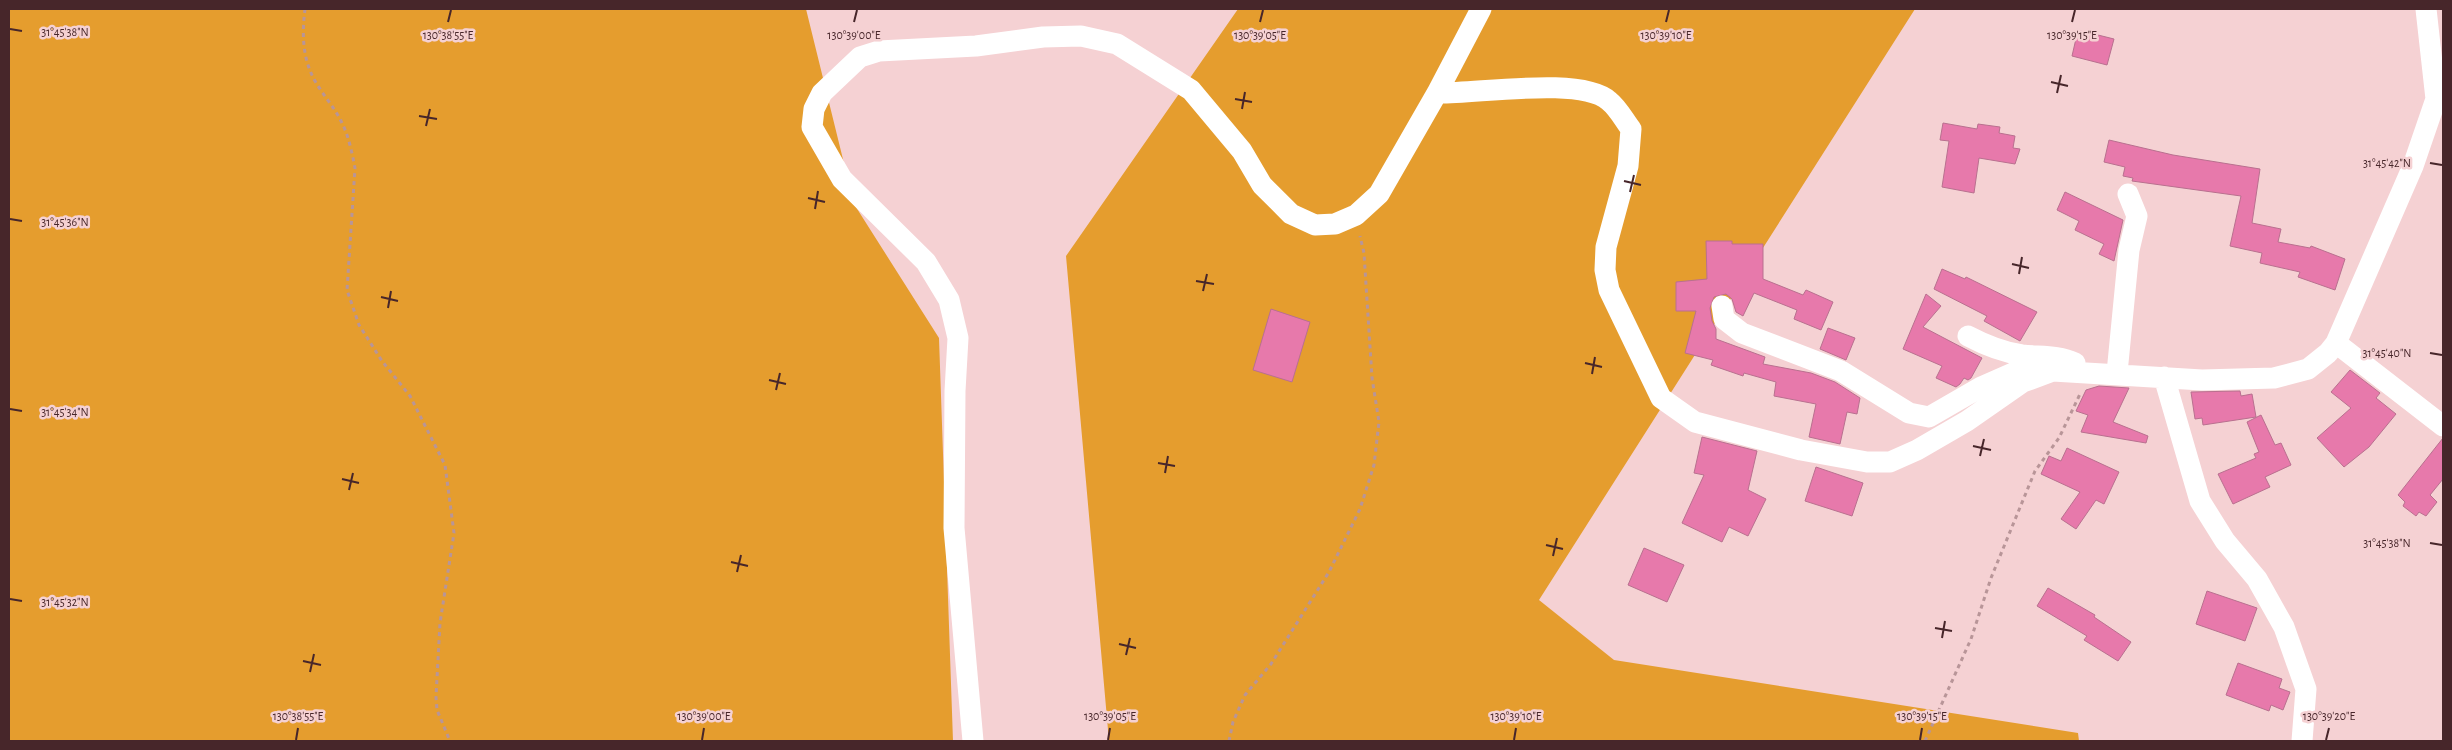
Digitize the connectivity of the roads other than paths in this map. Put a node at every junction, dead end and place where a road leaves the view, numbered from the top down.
1 (1481, 9) edge
2 (2426, 9) edge
3 (1438, 93) junction
4 (2128, 194) dead end
5 (1722, 306) dead end
6 (1968, 336) dead end
7 (2336, 343) junction
8 (2050, 372) junction
9 (2091, 372) junction
10 (2118, 373) junction
11 (2164, 377) junction
12 (2443, 426) edge
13 (973, 741) edge
14 (2302, 741) edge

1 - 3 street
2 - 7 street
3 - 8 street
3 - 13 street
4 - 10 street
5 - 8 street
6 - 9 street
7 - 11 street
7 - 12 street
8 - 9 street
9 - 10 street
10 - 11 street
11 - 14 street

